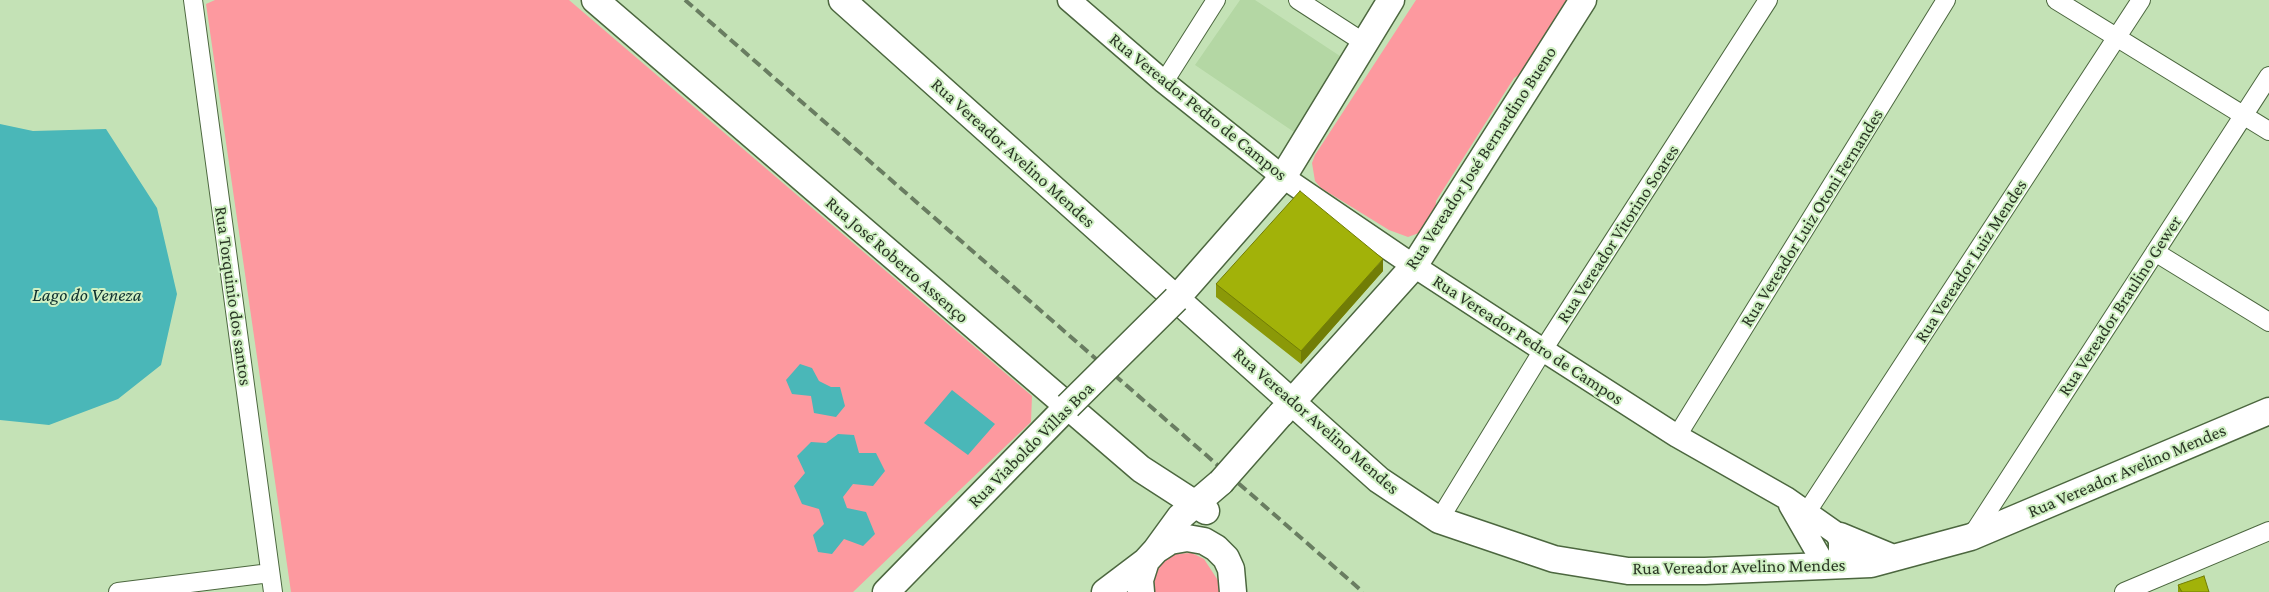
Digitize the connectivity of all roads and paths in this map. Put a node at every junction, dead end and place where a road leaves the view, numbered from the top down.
1 (193, 0) edge
2 (595, 0) edge
3 (842, 0) edge
4 (1069, 0) edge
5 (1216, 0) edge
6 (1298, 0) edge
7 (1391, 0) edge
8 (1583, 0) edge
9 (1768, 0) edge
10 (1946, 0) edge
11 (2056, 0) edge
12 (2141, 0) edge
13 (2117, 37) junction
14 (1364, 42) junction
15 (2269, 76) edge
16 (1164, 82) junction
17 (2244, 115) junction
18 (2269, 131) edge
19 (1283, 177) junction
20 (2155, 252) junction
21 (1414, 266) junction
22 (1176, 299) junction
23 (2269, 322) edge
24 (1543, 350) junction
25 (1068, 406) junction
26 (1285, 408) junction
27 (2269, 412) edge
28 (1677, 436) junction
29 (1209, 497) junction
30 (1804, 517) junction
31 (1439, 520) junction
32 (2269, 531) edge
33 (1840, 536) junction
34 (1971, 537) junction
35 (1204, 541) junction
36 (1151, 555) junction
37 (1893, 558) junction
38 (1833, 566) junction
39 (270, 572) junction
40 (2156, 586) edge
41 (1240, 588) edge
42 (118, 592) edge
43 (273, 592) edge
44 (886, 592) edge
45 (1105, 592) edge
46 (1141, 592) edge
47 (2124, 592) edge

1 - 39 street, Rua Torquinio dos santos
2 - 25 main road, Rua José Roberto Assenço
3 - 22 main road, Rua Vereador Avelino Mendes
4 - 16 street, Rua Vereador Pedro de Campos
5 - 16 street
6 - 14 street
7 - 14 main road, Rua Viaboldo Villas Boa
8 - 21 main road, Rua Vereador José Bernardino Bueno
9 - 24 street, Rua Vereador Vitorino Soares
10 - 28 street, Rua Vereador Luiz Otoni Fernandes
11 - 13 street
12 - 13 street, Rua Vereador Luiz Mendes
13 - 17 street
13 - 30 street, Rua Vereador Luiz Mendes
14 - 19 main road, Rua Viaboldo Villas Boa
15 - 17 street, Rua Vereador Braulino Gewer
16 - 19 street, Rua Vereador Pedro de Campos
17 - 18 street
17 - 20 street, Rua Vereador Braulino Gewer
19 - 21 street, Rua Vereador Pedro de Campos
19 - 22 main road, Rua Viaboldo Villas Boa
20 - 23 street
20 - 34 street, Rua Vereador Braulino Gewer
21 - 24 street, Rua Vereador Pedro de Campos
21 - 26 main road, Rua Vereador José Bernardino Bueno
22 - 25 main road, Rua Viaboldo Villas Boa, bridge
22 - 26 main road, Rua Vereador Avelino Mendes
24 - 28 street, Rua Vereador Pedro de Campos
24 - 31 street, Rua Vereador Vitorino Soares
25 - 29 main road, Rua José Roberto Assenço
25 - 44 main road, Rua Viaboldo Villas Boa
26 - 29 main road, Rua Vereador José Bernardino Bueno, bridge
26 - 31 main road, Rua Vereador Avelino Mendes
27 - 34 main road, Rua Vereador Avelino Mendes
28 - 30 street, Rua Vereador Pedro de Campos
29 - 35 main road
29 - 36 main road, Rua Vereador José Bernardino Bueno
30 - 33 street, Rua Vereador Pedro de Campos
30 - 38 street, Rua Vereador Pedro de Campos
31 - 38 main road, Rua Vereador Avelino Mendes
32 - 40 street
33 - 37 main road
33 - 38 street
34 - 37 main road, Rua Vereador Avelino Mendes
35 - 36 main road
35 - 41 main road
36 - 45 main road
36 - 46 main road
37 - 38 main road, Rua Vereador Avelino Mendes
39 - 42 street
39 - 43 street, Rua Torquinio dos santos
40 - 47 street

